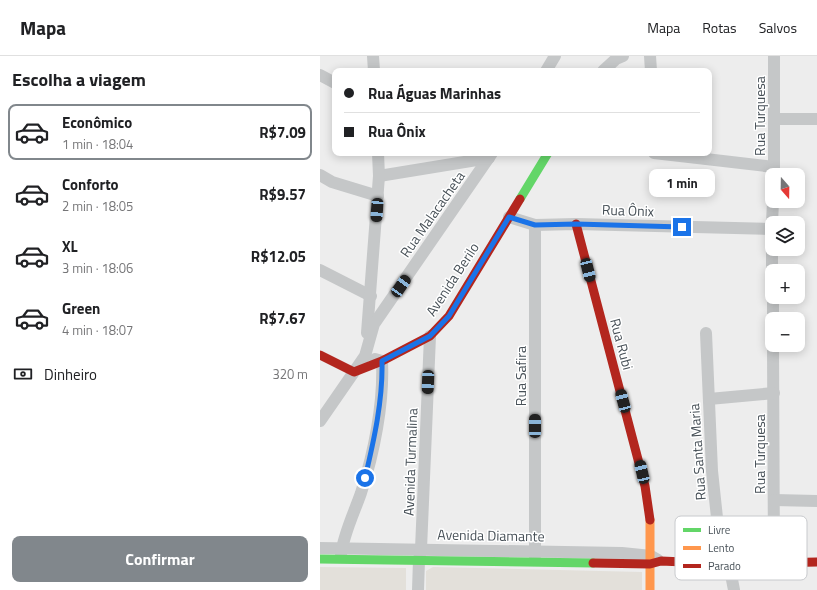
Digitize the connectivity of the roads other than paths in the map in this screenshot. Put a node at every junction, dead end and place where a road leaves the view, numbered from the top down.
1 (373, 56) edge
2 (555, 56) edge
3 (624, 56) edge
4 (650, 56) edge
5 (774, 56) edge
6 (374, 68) edge
7 (548, 68) edge
8 (606, 68) edge
9 (651, 68) edge
10 (320, 75) edge
11 (332, 81) edge
12 (774, 119) junction
13 (817, 119) edge
14 (378, 156) edge
15 (491, 156) edge
16 (546, 156) edge
17 (668, 156) edge
18 (774, 168) edge
19 (765, 170) edge
20 (320, 176) edge
21 (379, 176) junction
22 (378, 196) junction
23 (509, 217) junction
24 (576, 224) junction
25 (535, 225) junction
26 (765, 229) edge
27 (320, 270) edge
28 (371, 296) junction
29 (706, 334) dead end
30 (430, 336) junction
31 (773, 352) edge
32 (320, 355) edge
33 (365, 356) junction
34 (382, 361) junction
35 (354, 372) junction
36 (774, 393) junction
37 (709, 399) junction
38 (320, 421) edge
39 (774, 500) junction
40 (817, 501) edge
41 (717, 516) edge
42 (774, 516) edge
43 (320, 548) edge
44 (341, 553) junction
45 (420, 554) junction
46 (536, 556) junction
47 (320, 559) edge
48 (654, 561) junction
49 (675, 562) edge
50 (807, 562) edge
51 (817, 562) edge
52 (732, 580) edge
53 (418, 590) edge
54 (650, 590) edge
55 (734, 590) edge

1 - 6 street
2 - 7 street
3 - 8 street
4 - 9 street
5 - 12 street, Rua Turquesa
10 - 11 street
12 - 13 street
12 - 18 street, Rua Turquesa
14 - 21 street
15 - 21 street
15 - 33 street, Rua Malacacheta
16 - 23 street, Avenida Berilo
17 - 19 street
20 - 22 street
21 - 22 street
22 - 28 street
23 - 25 street, Rua Ônix
23 - 30 street, Avenida Berilo
24 - 25 street, Rua Ônix
24 - 26 street, Rua Ônix
24 - 48 street, Rua Rubi
25 - 46 street, Rua Safira
27 - 28 street
28 - 33 street
29 - 37 street, Rua Santa Maria
30 - 34 street, Avenida Berilo
30 - 45 street, Avenida Turmalina
31 - 36 street, Rua Turquesa
32 - 35 street
33 - 34 street
33 - 35 street
34 - 35 street, Avenida Berilo
34 - 44 street
35 - 38 street
36 - 37 street
36 - 39 street, Rua Turquesa
37 - 41 street, Rua Santa Maria
39 - 40 street
39 - 42 street, Rua Turquesa
43 - 44 street, Avenida Diamante
44 - 45 street, Avenida Diamante
44 - 47 street, Avenida Diamante
45 - 46 street, Avenida Diamante
45 - 53 street, Avenida Turmalina
46 - 48 street, Avenida Diamante
48 - 49 street, Avenida Diamante
48 - 54 street, Rua Rubi
50 - 51 street, Avenida Diamante
52 - 55 street, Rua Santa Maria

